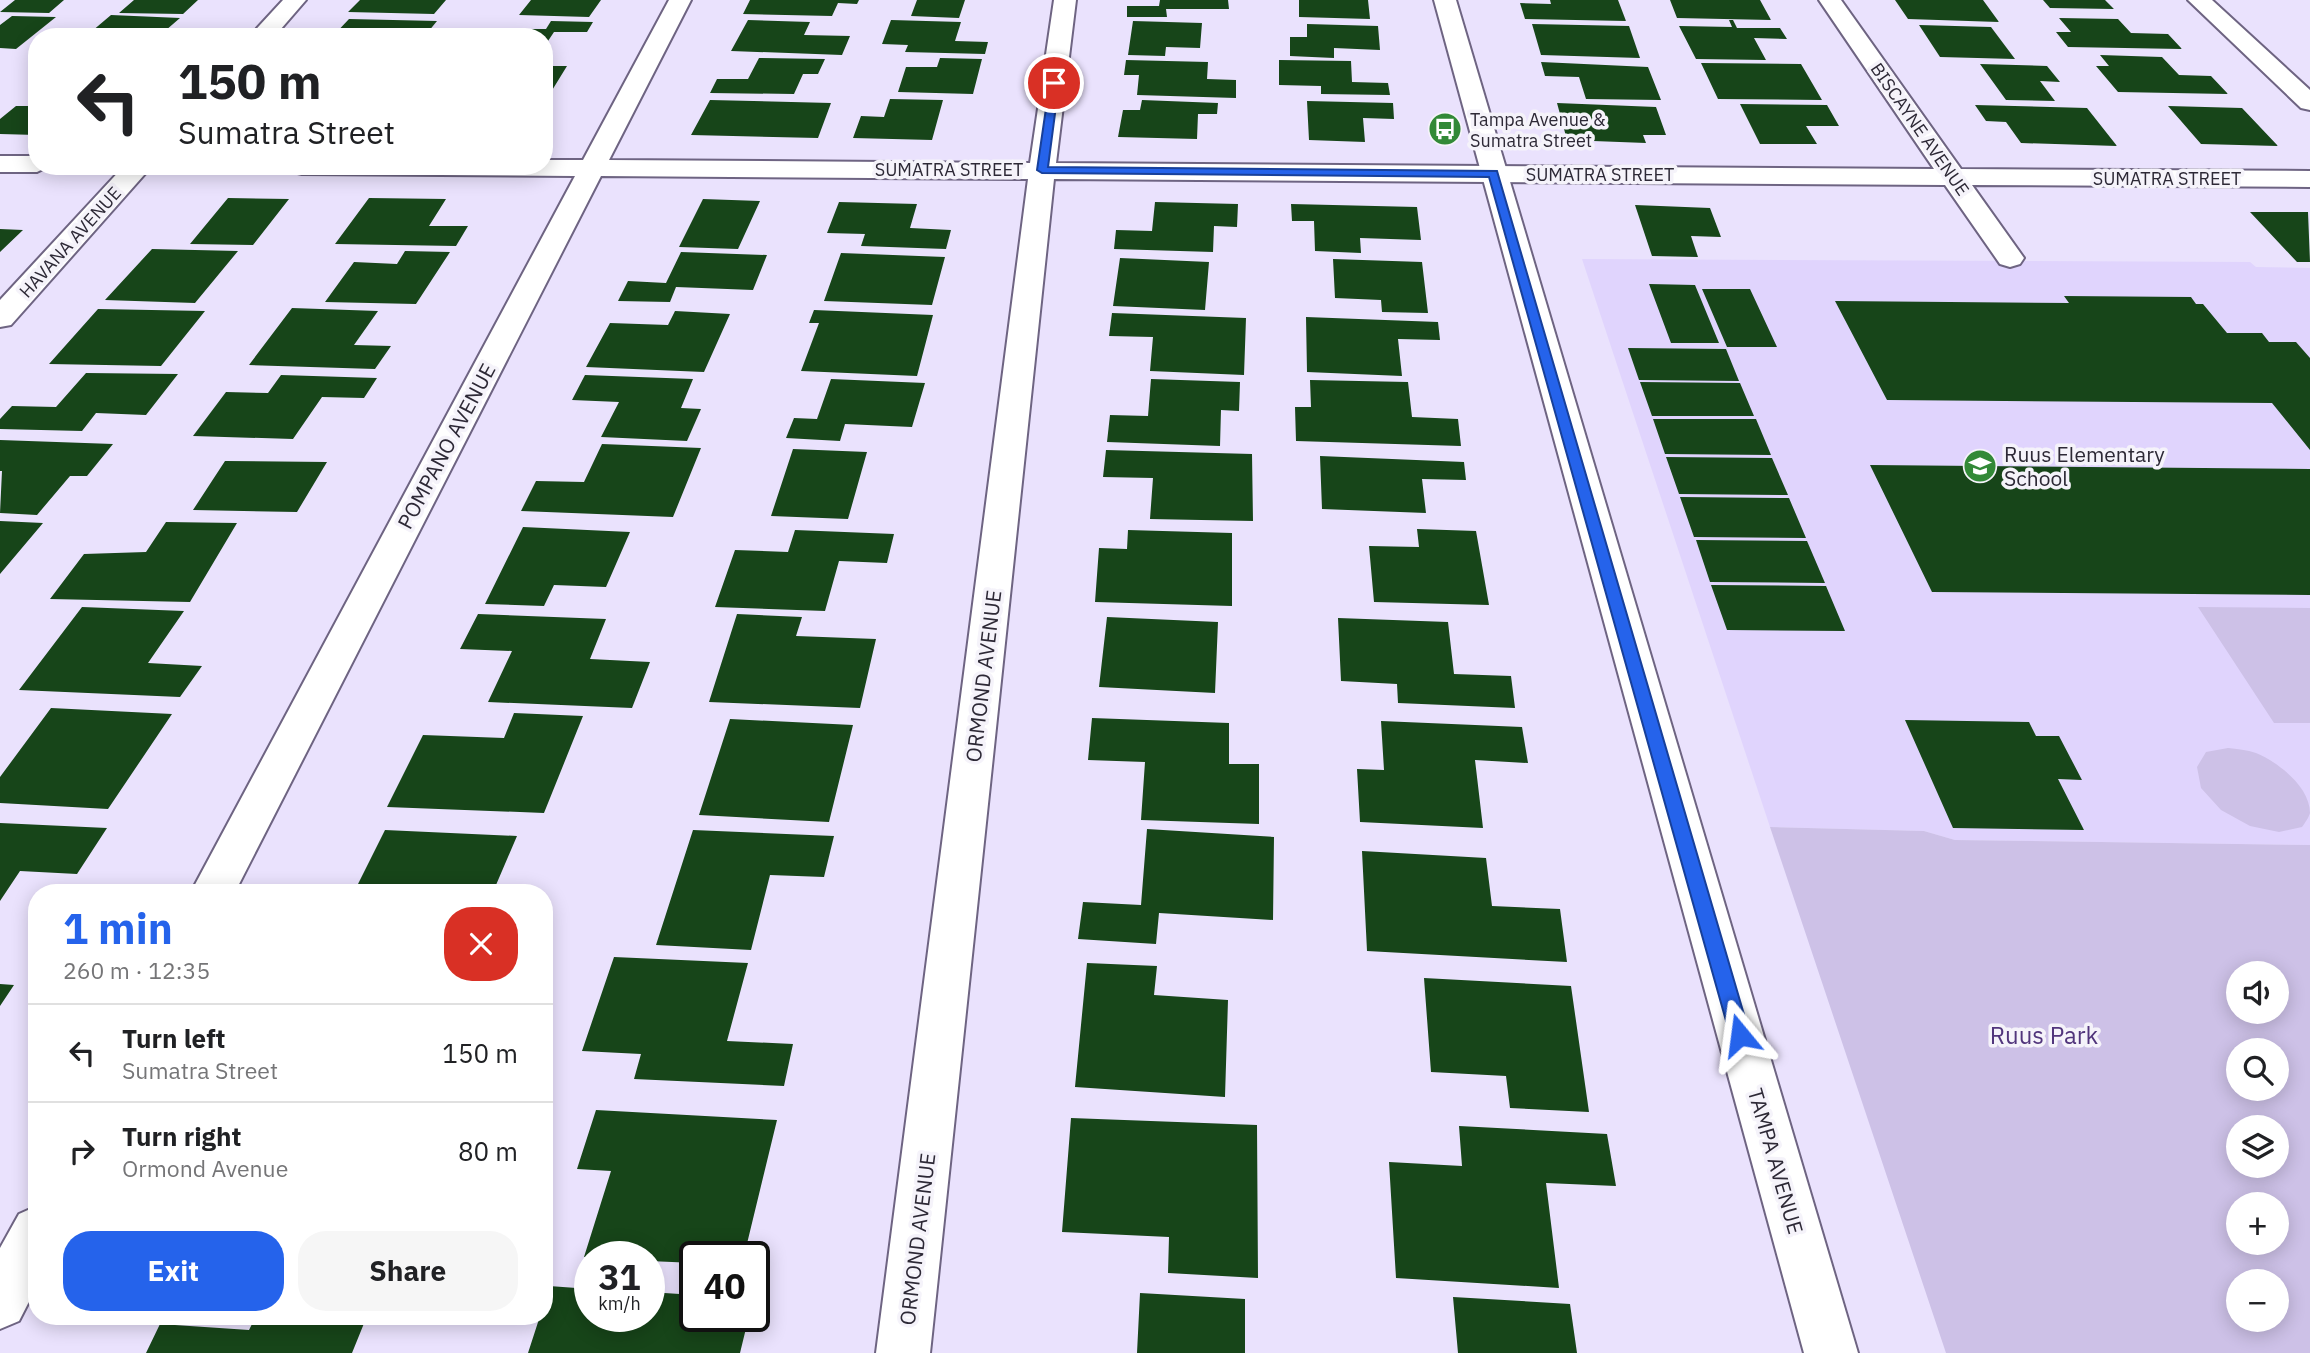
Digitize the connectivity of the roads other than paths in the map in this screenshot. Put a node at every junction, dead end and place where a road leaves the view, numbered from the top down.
1 (295, 0) edge
2 (680, 0) edge
3 (1065, 0) edge
4 (1446, 0) edge
5 (1830, 0) edge
6 (2199, 0) edge
7 (269, 28) edge
8 (2310, 103) edge
9 (0, 164) edge
10 (28, 164) edge
11 (553, 168) edge
12 (592, 168) junction
13 (1042, 170) junction
14 (1493, 173) junction
15 (131, 175) edge
16 (1954, 177) junction
17 (2310, 179) edge
18 (2010, 258) dead end
19 (0, 318) edge
20 (217, 884) edge
21 (28, 1248) edge
22 (0, 1302) edge
23 (903, 1353) edge
24 (1831, 1353) edge

1 - 7 street
2 - 12 street, POMPANO AVENUE
3 - 13 street, ORMOND AVENUE
4 - 14 street, TAMPA AVENUE
5 - 16 street, BISCAYNE AVENUE
6 - 8 street
9 - 10 street
11 - 12 street, SUMATRA STREET
12 - 13 street, SUMATRA STREET
12 - 20 street, POMPANO AVENUE
13 - 14 street, SUMATRA STREET
13 - 23 street, ORMOND AVENUE
14 - 16 street, SUMATRA STREET
14 - 24 street, TAMPA AVENUE
15 - 19 street, HAVANA AVENUE
16 - 17 street, SUMATRA STREET
16 - 18 street, BISCAYNE AVENUE
21 - 22 street

